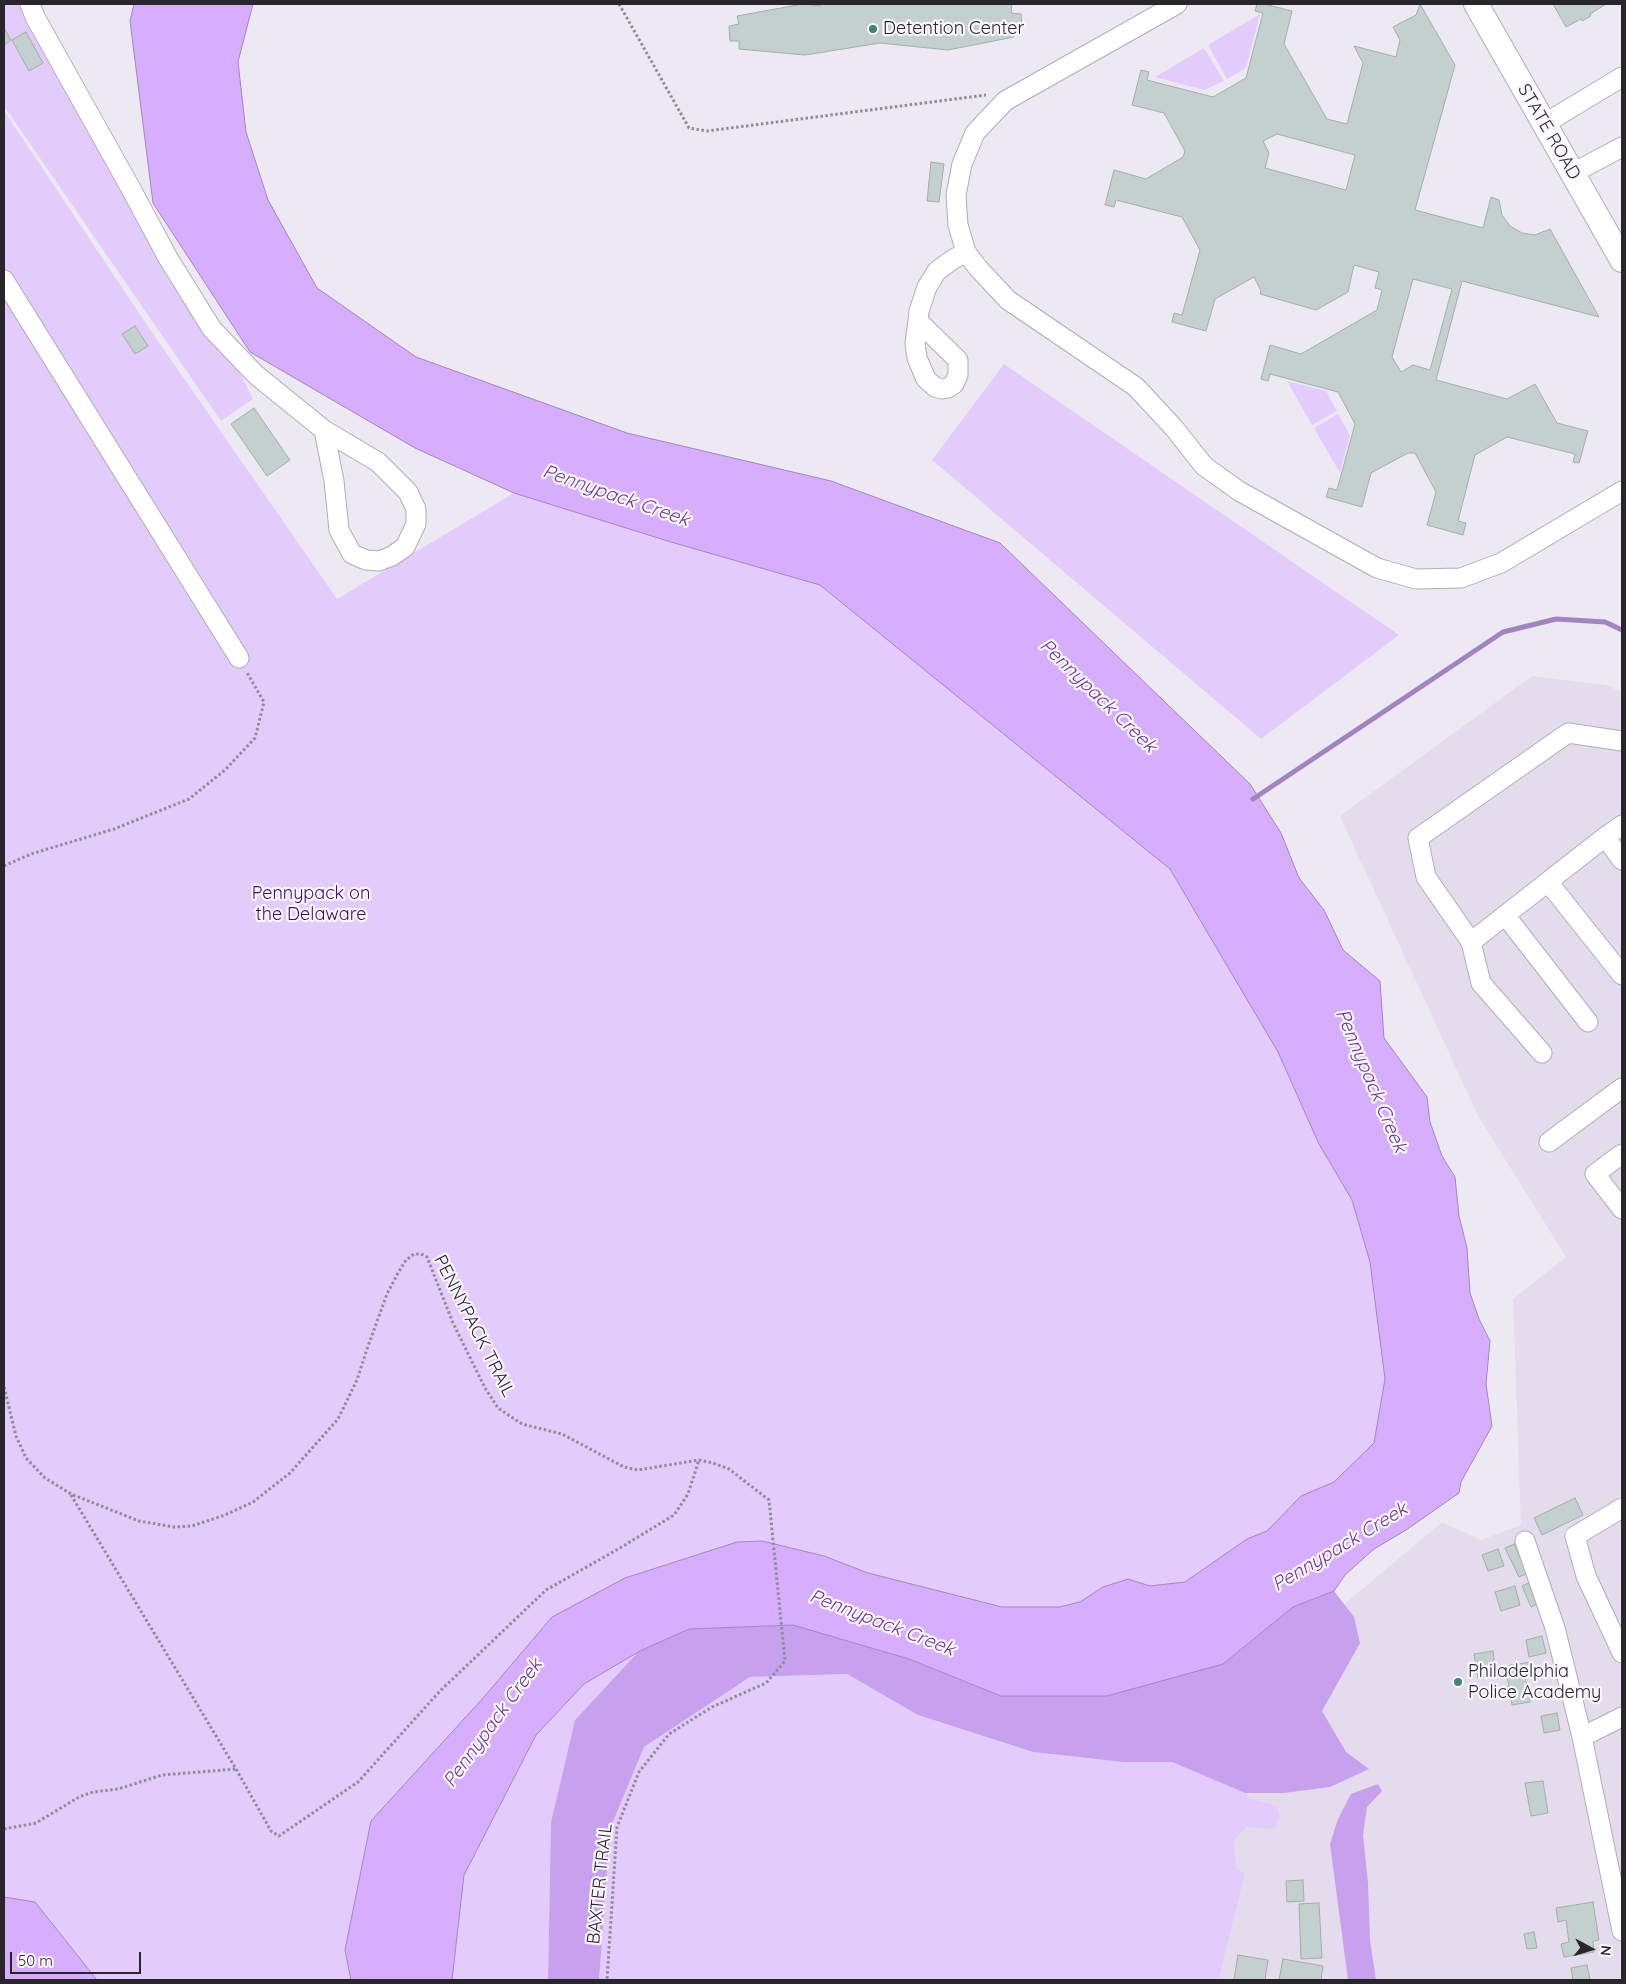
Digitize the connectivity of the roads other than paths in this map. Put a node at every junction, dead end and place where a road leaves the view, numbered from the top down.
1 (30, 4) edge
2 (1177, 4) edge
3 (1476, 4) edge
4 (1622, 77) edge
5 (1544, 124) junction
6 (1622, 147) edge
7 (1572, 173) junction
8 (966, 252) junction
9 (1622, 260) edge
10 (4, 280) edge
11 (918, 321) dead end
12 (324, 430) junction
13 (1622, 491) edge
14 (239, 658) road end
15 (1622, 740) edge
16 (1622, 825) edge
17 (1605, 837) junction
18 (1622, 860) edge
19 (1548, 882) junction
20 (1505, 915) junction
21 (1471, 942) junction
22 (1622, 975) edge
23 (1588, 1022) dead end
24 (1542, 1053) dead end
25 (1622, 1088) edge
26 (1549, 1142) dead end
27 (1622, 1154) edge
28 (1622, 1209) edge
29 (1622, 1508) edge
30 (1525, 1541) dead end
31 (1622, 1653) edge
32 (1622, 1717) edge
33 (1582, 1737) junction
34 (1622, 1930) edge

1 - 12 lane
2 - 8 lane
3 - 5 main road, STATE ROAD
4 - 5 lane
5 - 7 main road, STATE ROAD
6 - 7 lane
7 - 9 main road, STATE ROAD
8 - 11 lane
8 - 13 lane
10 - 14 lane
12 - 12 lane
15 - 21 lane
16 - 17 lane
17 - 18 lane
17 - 19 lane
19 - 20 lane
19 - 22 lane
20 - 21 lane
20 - 23 lane
21 - 24 lane
25 - 26 lane
27 - 28 lane
29 - 31 lane
30 - 33 lane
32 - 33 lane
33 - 34 lane

